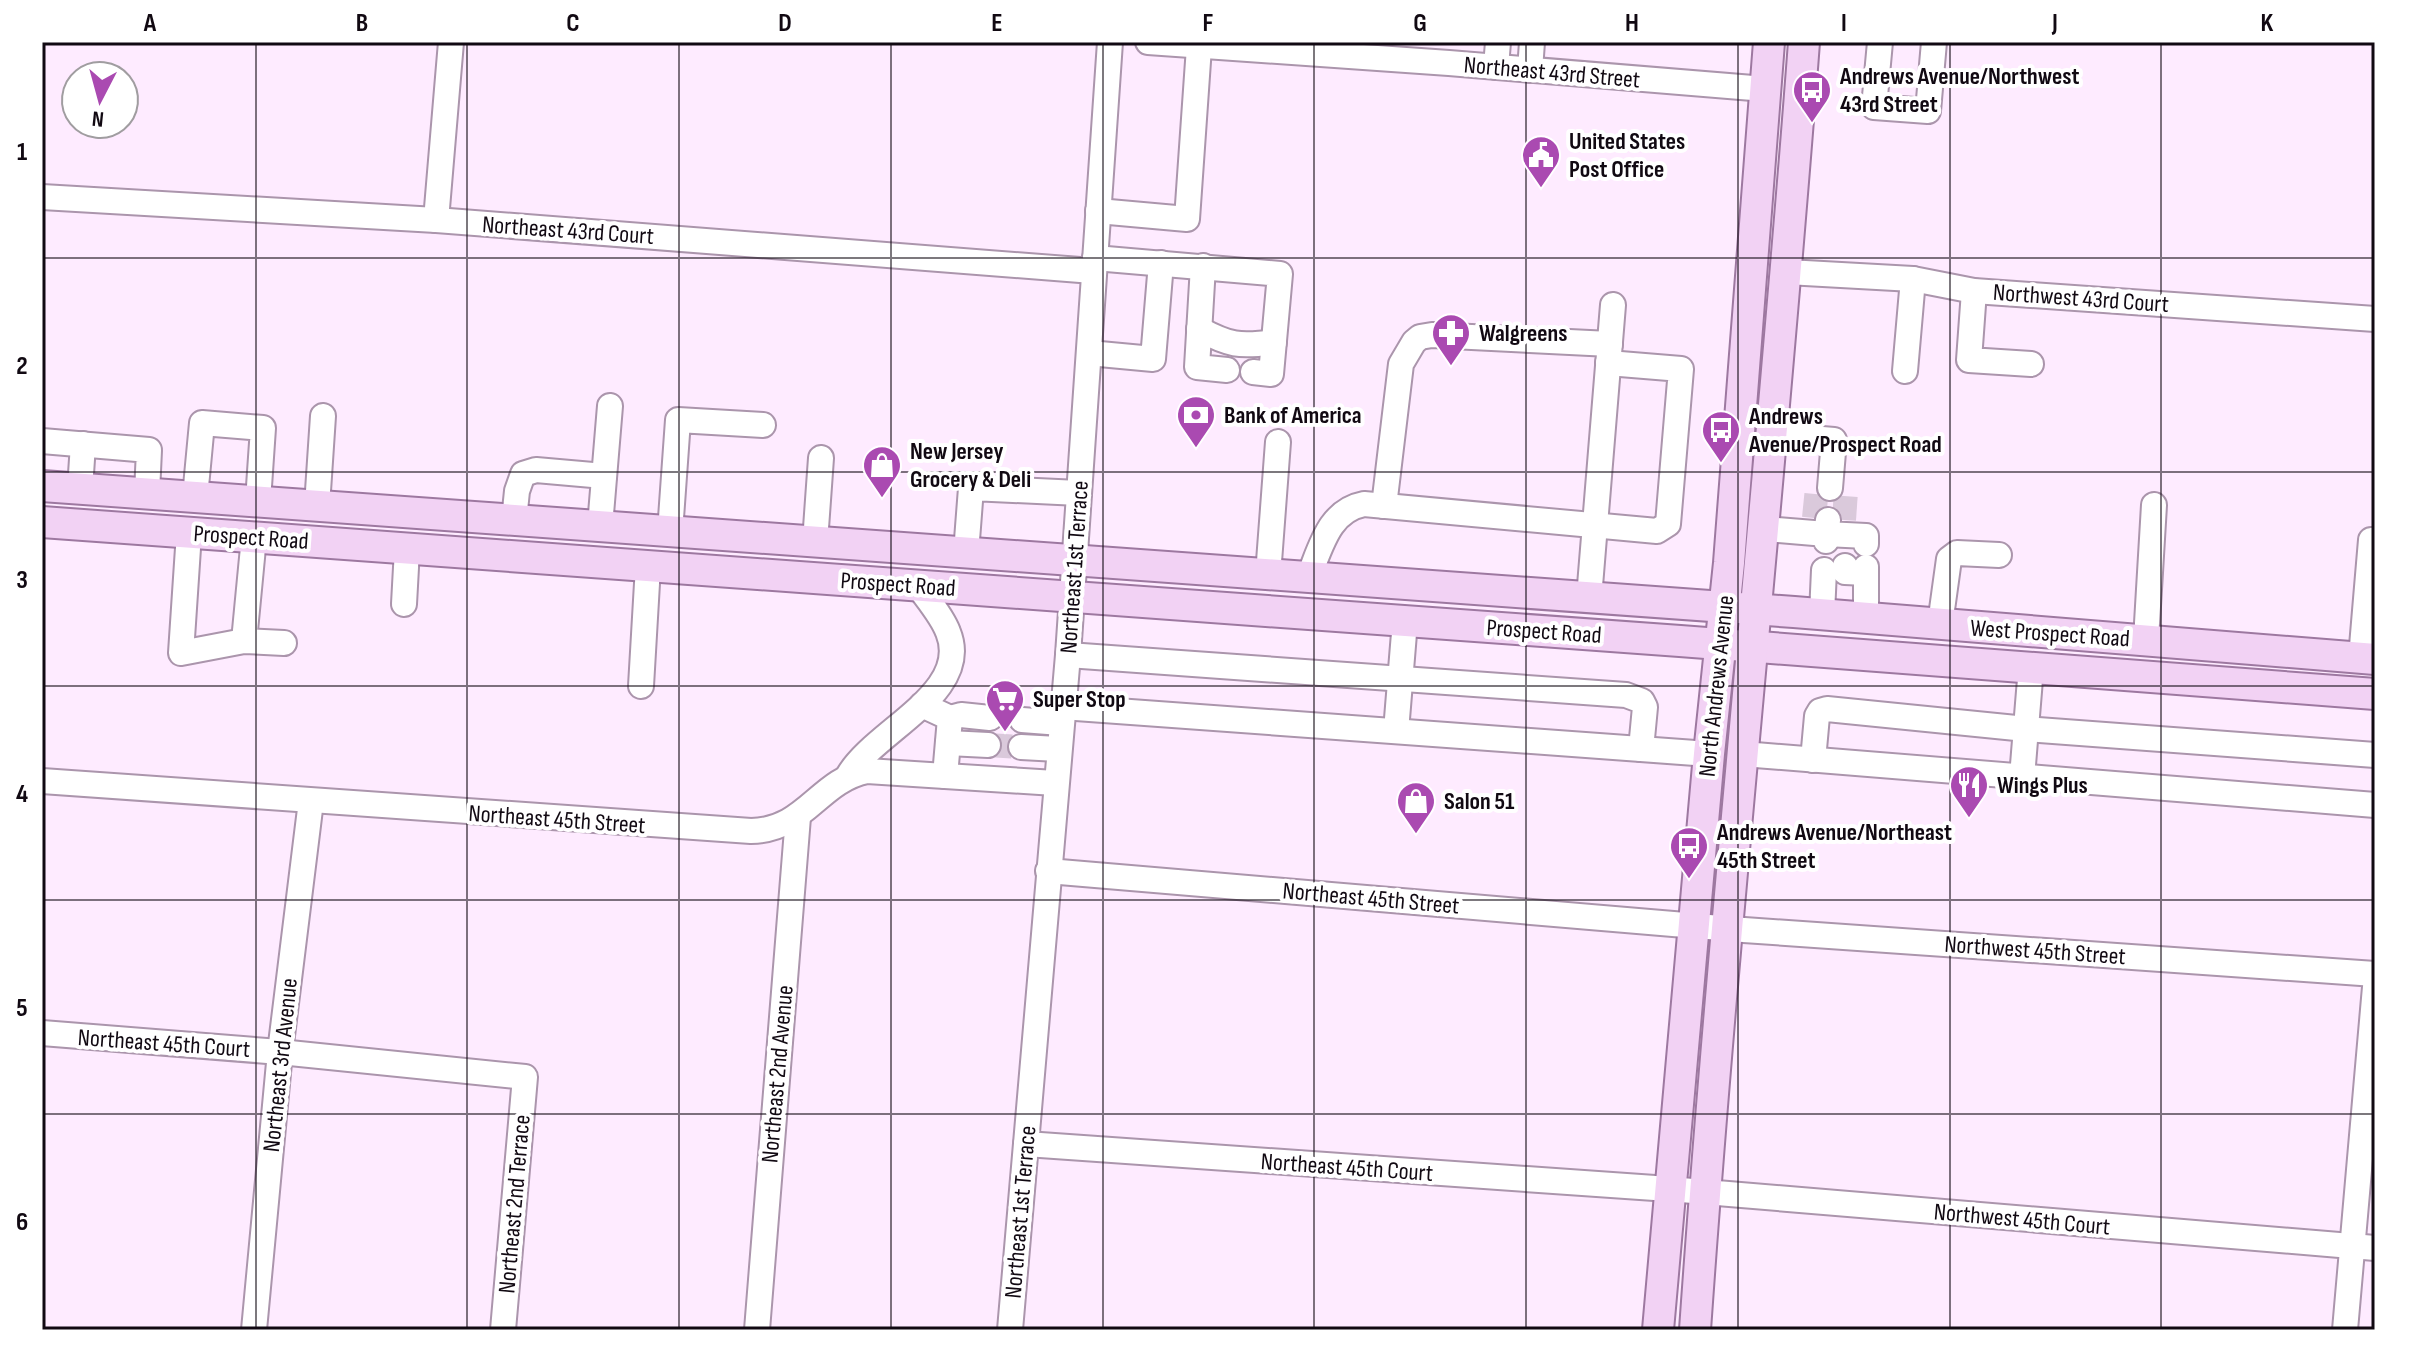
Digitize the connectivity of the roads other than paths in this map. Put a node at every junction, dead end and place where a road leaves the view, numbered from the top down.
1 (451, 42) edge
2 (1110, 42) edge
3 (1148, 42) edge
4 (1498, 42) edge
5 (1532, 42) edge
6 (1769, 42) edge
7 (1804, 42) edge
8 (1880, 42) edge
9 (1934, 42) edge
10 (1199, 47) junction
11 (1496, 67) junction
12 (1530, 70) junction
13 (1765, 89) junction
14 (42, 197) edge
15 (1098, 211) junction
16 (436, 220) junction
17 (1161, 263) junction
18 (1094, 264) junction
19 (1203, 266) junction
20 (1787, 272) junction
21 (1913, 279) junction
22 (1974, 291) junction
23 (1613, 305) dead end
24 (2375, 319) edge
25 (1199, 329) junction
26 (1274, 342) junction
27 (1089, 353) junction
28 (1609, 354) junction
29 (2031, 364) dead end
30 (1227, 370) dead end
31 (1905, 371) dead end
32 (1253, 372) dead end
33 (610, 406) dead end
34 (323, 416) dead end
35 (763, 425) dead end
36 (1773, 435) junction
37 (42, 441) edge
38 (1278, 442) dead end
39 (83, 444) junction
40 (821, 458) dead end
41 (604, 476) junction
42 (42, 486) edge
43 (1831, 486) tunnel mouth
44 (80, 489) junction
45 (147, 493) junction
46 (1079, 493) junction
47 (195, 497) junction
48 (258, 501) junction
49 (2154, 505) dead end
50 (317, 506) junction
51 (1384, 506) junction
52 (409, 513) junction
53 (514, 520) junction
54 (42, 522) edge
55 (600, 526) junction
56 (1596, 527) junction
57 (1765, 529) junction
58 (670, 532) junction
59 (189, 533) junction
60 (254, 537) junction
61 (2371, 540) dead end
62 (815, 542) junction
63 (1840, 546) junction
64 (407, 549) junction
65 (966, 553) junction
66 (1999, 555) dead end
67 (1074, 560) junction
68 (648, 566) junction
69 (1268, 575) junction
70 (1308, 578) junction
71 (918, 586) junction
72 (1071, 597) junction
73 (1589, 598) junction
74 (404, 604) dead end
75 (1724, 607) junction
76 (1757, 610) junction
77 (1822, 614) junction
78 (1866, 618) junction
79 (1405, 621) junction
80 (1940, 624) junction
81 (2146, 640) junction
82 (244, 641) junction
83 (284, 643) dead end
84 (1720, 644) junction
85 (1753, 646) junction
86 (1068, 655) junction
87 (2368, 659) edge
88 (2031, 667) junction
89 (1400, 680) junction
90 (641, 686) dead end
91 (2375, 694) edge
92 (922, 705) junction
93 (1062, 715) junction
94 (990, 718) tunnel mouth
95 (1022, 720) tunnel mouth
96 (2026, 729) junction
97 (949, 730) junction
98 (1396, 731) junction
99 (988, 745) tunnel mouth
100 (1021, 747) tunnel mouth
101 (1058, 749) junction
102 (1641, 749) junction
103 (1709, 754) junction
104 (1743, 754) junction
105 (2375, 755) edge
106 (1813, 760) junction
107 (848, 776) junction
108 (945, 776) junction
109 (2022, 777) junction
110 (42, 781) edge
111 (1055, 783) junction
112 (311, 801) junction
113 (2375, 805) edge
114 (798, 817) junction
115 (1048, 871) junction
116 (1694, 926) junction
117 (1726, 928) junction
118 (2375, 974) edge
119 (2375, 987) edge
120 (42, 1033) edge
121 (280, 1052) junction
122 (525, 1077) joint
123 (1026, 1144) junction
124 (1669, 1189) junction
125 (1704, 1193) junction
126 (2363, 1247) edge
127 (254, 1330) edge
128 (503, 1330) edge
129 (757, 1330) edge
130 (1010, 1330) edge
131 (1658, 1330) edge
132 (1695, 1330) edge
133 (2345, 1330) edge

1 - 16 street
2 - 15 street, Northeast 1st Terrace
3 - 10 street, Northeast 43rd Street
4 - 11 street
5 - 12 street
6 - 13 main road, North Andrews Avenue
7 - 20 main road, North Andrews Avenue
8 - 9 street
10 - 11 street, Northeast 43rd Street
10 - 15 street
11 - 12 street, Northeast 43rd Street
12 - 13 street, Northeast 43rd Street
13 - 75 main road, North Andrews Avenue
14 - 16 street, Northeast 43rd Court
15 - 18 street, Northeast 1st Terrace
16 - 18 street, Northeast 43rd Court
17 - 18 street, Northeast 43rd Court
17 - 19 street, Northeast 43rd Court
17 - 27 street
18 - 27 street, Northeast 1st Terrace
19 - 25 street
19 - 26 street, Northeast 43rd Court
20 - 21 street, Northwest 43rd Court
20 - 36 main road, North Andrews Avenue
21 - 22 street, Northwest 43rd Court
21 - 31 street
22 - 24 street, Northwest 43rd Court
22 - 29 street
23 - 28 street
25 - 26 street
25 - 30 street
26 - 32 street
27 - 46 street, Northeast 1st Terrace
28 - 51 street
28 - 56 street
28 - 56 street
33 - 41 street
34 - 50 street
35 - 58 street
36 - 43 street
36 - 57 main road, North Andrews Avenue
37 - 39 street
38 - 69 street
39 - 44 street
39 - 45 street
40 - 62 street
41 - 53 street
41 - 55 street
42 - 44 main road, Prospect Road
44 - 45 main road, Prospect Road
45 - 47 main road, Prospect Road
46 - 65 street
46 - 67 street, Northeast 1st Terrace
47 - 48 main road, Prospect Road
47 - 48 street
48 - 50 main road, Prospect Road
49 - 81 street
50 - 52 main road, Prospect Road
51 - 56 street
51 - 70 street
52 - 53 main road, Prospect Road
52 - 64 main road
53 - 55 main road, Prospect Road
54 - 59 main road, Prospect Road
55 - 58 main road, Prospect Road
56 - 73 street
57 - 63 street
57 - 76 main road, North Andrews Avenue
58 - 62 main road, Prospect Road
59 - 60 main road, Prospect Road
59 - 82 street
60 - 64 main road, Prospect Road
60 - 82 street
61 - 87 street
62 - 65 main road, Prospect Road
63 - 77 street
63 - 78 street
64 - 68 main road, Prospect Road
64 - 74 street
65 - 67 main road, Prospect Road
66 - 80 street
67 - 69 main road, Prospect Road
67 - 72 street, Northeast 1st Terrace
68 - 71 main road, Prospect Road
68 - 90 street
69 - 70 main road, Prospect Road
70 - 73 main road, Prospect Road
71 - 72 main road, Prospect Road
71 - 92 street
72 - 79 main road, Prospect Road
72 - 86 street, Northeast 1st Terrace
73 - 75 main road, Prospect Road
75 - 76 main road, West Prospect Road
75 - 84 main road, North Andrews Avenue
76 - 77 main road, West Prospect Road
76 - 85 main road, North Andrews Avenue
77 - 78 main road, West Prospect Road
78 - 80 main road, West Prospect Road
79 - 84 main road, Prospect Road
79 - 89 street
80 - 81 main road, West Prospect Road
81 - 87 main road, West Prospect Road
82 - 83 street
84 - 85 main road, Prospect Road
84 - 103 main road, North Andrews Avenue
85 - 88 main road, West Prospect Road
85 - 104 main road, North Andrews Avenue
86 - 89 street
86 - 93 street, Northeast 1st Terrace
88 - 91 main road, West Prospect Road
88 - 96 street
89 - 98 street
89 - 102 street
92 - 97 street
92 - 107 street
93 - 95 street
93 - 98 street
93 - 101 street, Northeast 1st Terrace
94 - 97 street
96 - 105 street
96 - 106 street
96 - 109 street
97 - 99 street
97 - 108 street
98 - 102 street
100 - 101 street
101 - 111 street, Northeast 1st Terrace
102 - 103 street
103 - 116 main road, North Andrews Avenue
104 - 106 street
104 - 117 main road, North Andrews Avenue
106 - 109 street
107 - 108 street
107 - 114 street, Northeast 45th Street
108 - 111 street
109 - 113 street
110 - 112 street, Northeast 45th Street
111 - 115 street, Northeast 1st Terrace
112 - 114 street, Northeast 45th Street
112 - 121 street, Northeast 3rd Avenue
114 - 129 street, Northeast 2nd Avenue
115 - 116 street, Northeast 45th Street
115 - 123 street, Northeast 1st Terrace
116 - 117 street, Northwest 45th Street
116 - 124 main road, North Andrews Avenue
117 - 118 street, Northwest 45th Street
117 - 125 main road, North Andrews Avenue
119 - 126 street
120 - 121 street, Northeast 45th Court
121 - 122 street, Northeast 45th Court
121 - 127 street, Northeast 3rd Avenue
122 - 128 street, Northeast 2nd Terrace
123 - 124 street, Northeast 45th Court
123 - 130 street, Northeast 1st Terrace
124 - 125 street, Northwest 45th Court
124 - 131 main road, North Andrews Avenue
125 - 126 street, Northwest 45th Court
125 - 132 main road, North Andrews Avenue
126 - 133 street

